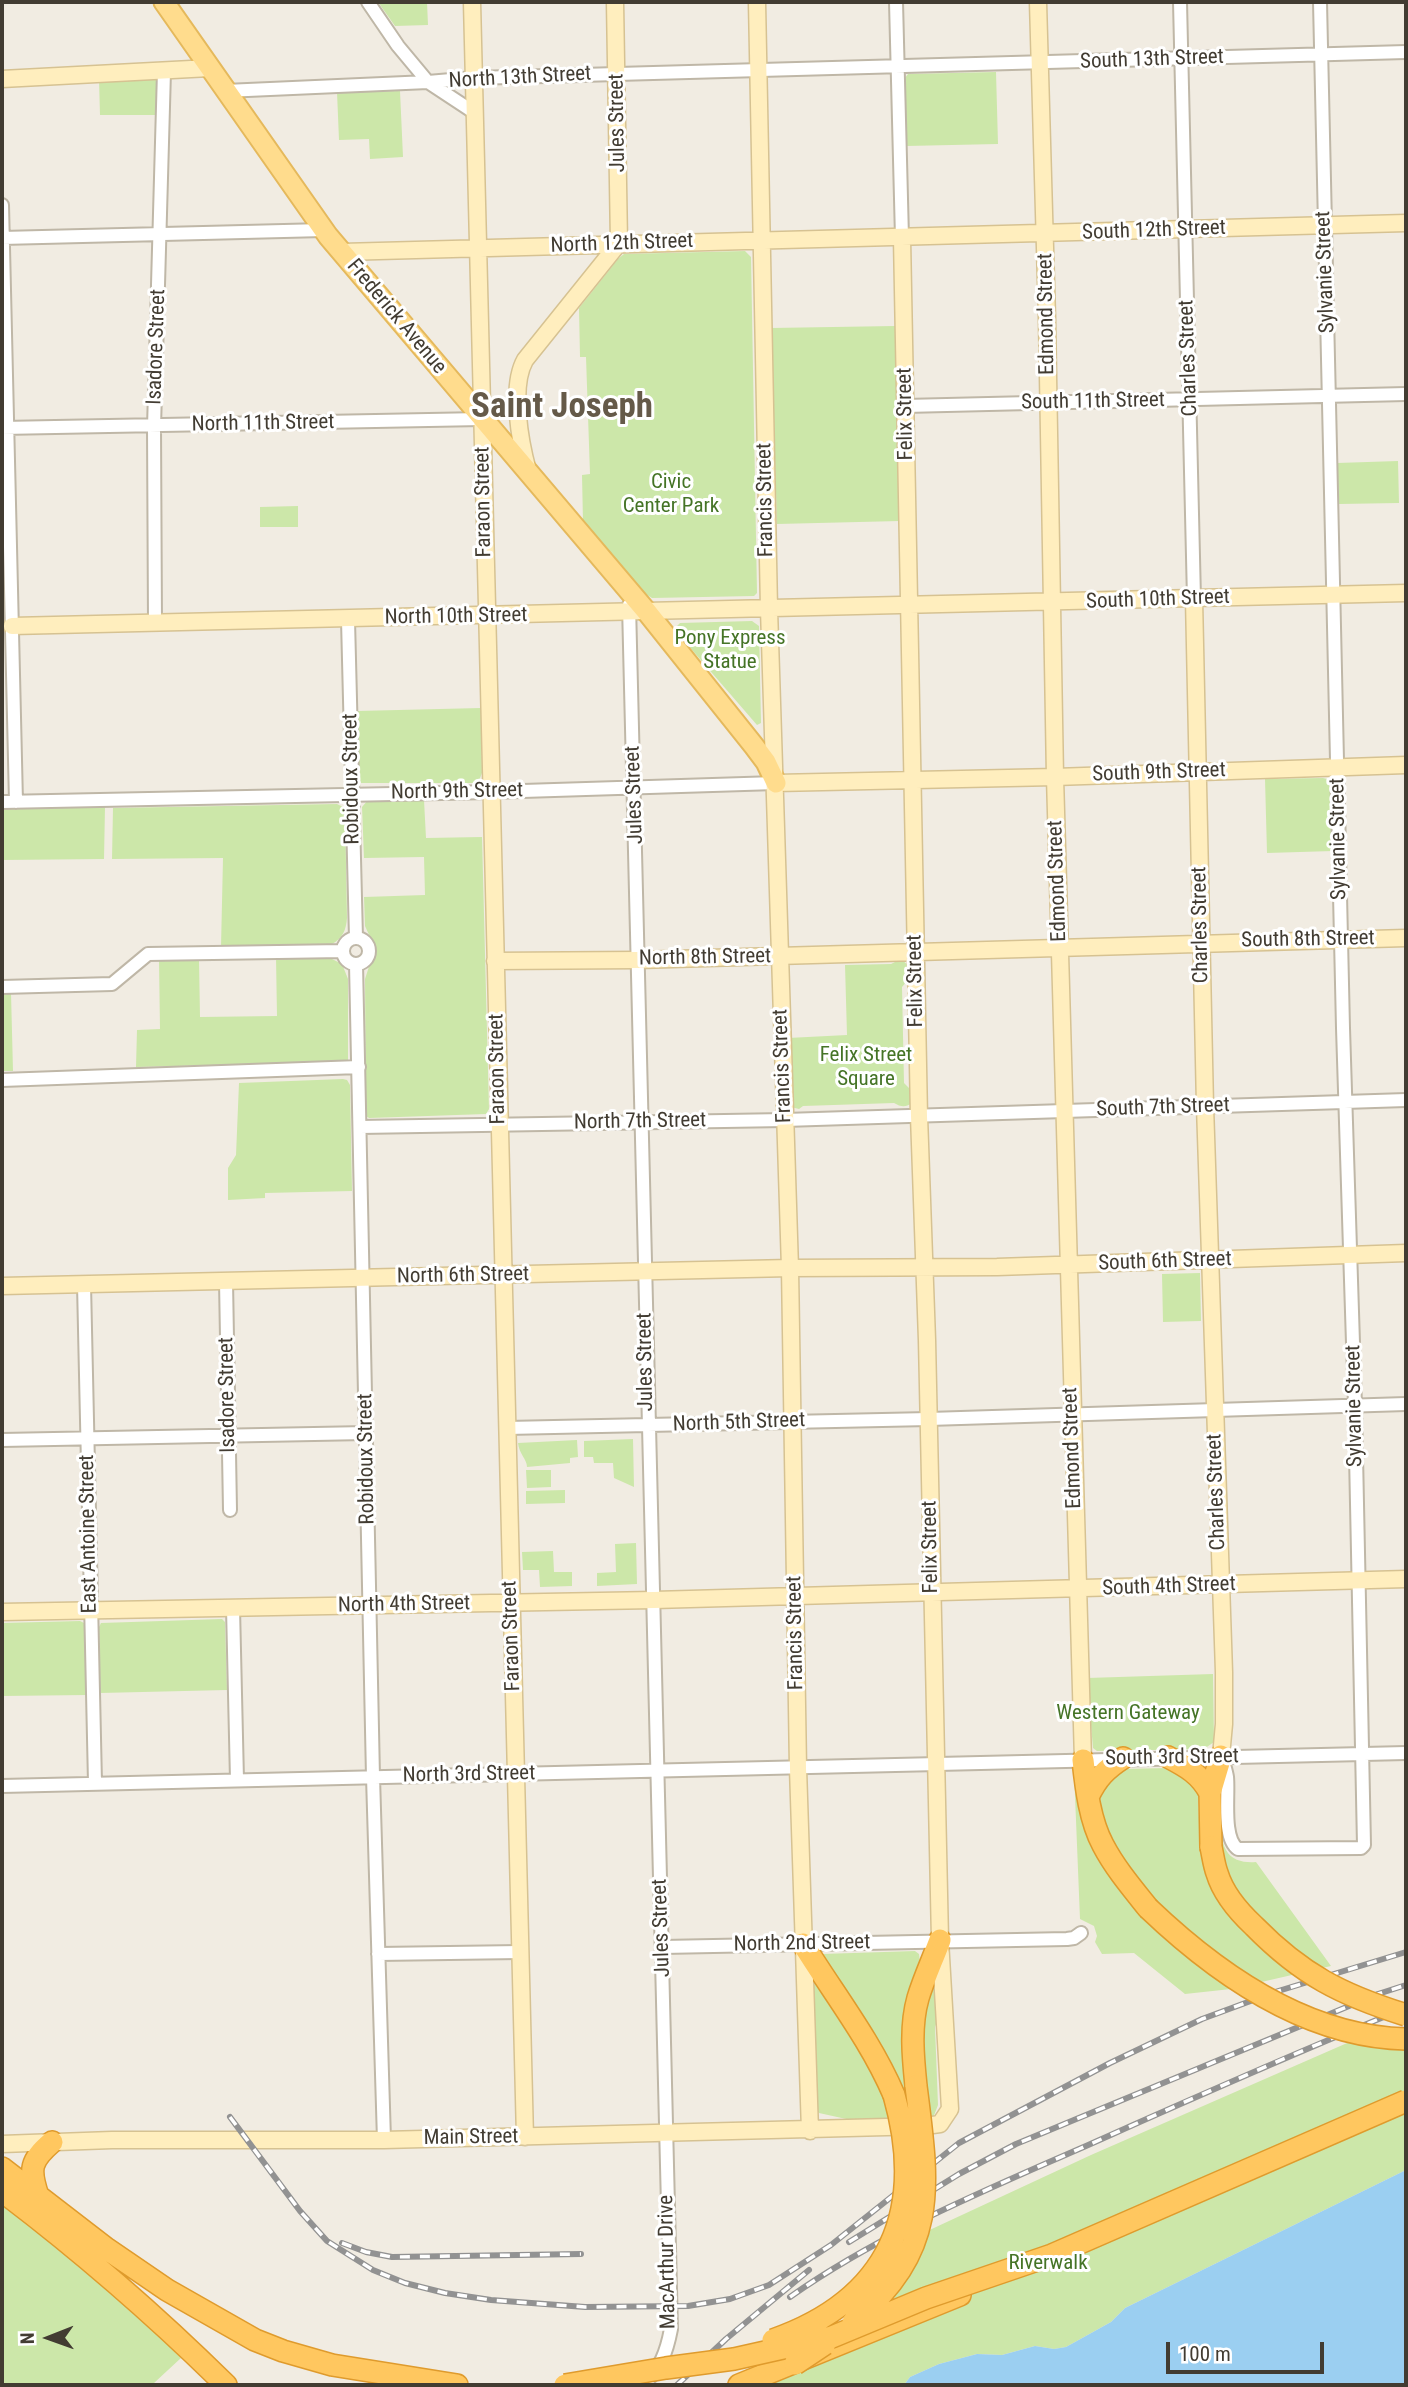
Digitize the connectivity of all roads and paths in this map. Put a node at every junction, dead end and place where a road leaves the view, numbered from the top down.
1 (164, 2) edge
2 (368, 2) edge
3 (472, 2) edge
4 (615, 2) edge
5 (757, 2) edge
6 (896, 2) edge
7 (1038, 2) edge
8 (1180, 2) edge
9 (1320, 2) edge
10 (1406, 52) edge
11 (1321, 55) junction
12 (1181, 59) junction
13 (1040, 63) junction
14 (898, 66) junction
15 (210, 68) junction
16 (164, 71) junction
17 (758, 71) junction
18 (617, 74) junction
19 (474, 78) junction
20 (2, 79) edge
21 (428, 82) junction
22 (225, 91) junction
23 (475, 113) junction
24 (2, 205) edge
25 (1406, 223) edge
26 (1325, 226) junction
27 (324, 230) junction
28 (1185, 230) junction
29 (1045, 234) junction
30 (161, 235) junction
31 (902, 237) junction
32 (2, 238) edge
33 (762, 240) junction
34 (619, 243) junction
35 (479, 248) junction
36 (342, 252) junction
37 (1406, 394) edge
38 (1330, 397) junction
39 (1191, 400) junction
40 (1048, 403) junction
41 (905, 406) junction
42 (482, 419) junction
43 (154, 426) junction
44 (4, 428) edge
45 (528, 474) junction
46 (1406, 593) edge
47 (1335, 595) junction
48 (1194, 599) junction
49 (1051, 603) junction
50 (909, 606) junction
51 (769, 609) junction
52 (638, 612) junction
53 (486, 616) junction
54 (348, 620) junction
55 (155, 624) junction
56 (7, 626) edge
57 (1406, 765) edge
58 (1338, 767) junction
59 (1197, 772) junction
60 (1055, 777) junction
61 (912, 781) junction
62 (776, 783) junction
63 (634, 787) junction
64 (491, 792) junction
65 (353, 795) junction
66 (2, 802) edge
67 (16, 802) junction
68 (356, 938) junction
69 (1406, 938) edge
70 (1341, 939) junction
71 (1201, 943) junction
72 (1059, 947) junction
73 (343, 951) junction
74 (916, 952) junction
75 (780, 957) junction
76 (638, 960) junction
77 (495, 961) junction
78 (356, 964) junction
79 (2, 987) edge
80 (359, 1067) junction
81 (2, 1080) edge
82 (1406, 1100) edge
83 (1346, 1102) junction
84 (1205, 1106) junction
85 (1064, 1111) junction
86 (919, 1115) junction
87 (785, 1120) junction
88 (640, 1121) junction
89 (499, 1125) junction
90 (360, 1127) junction
91 (1406, 1254) edge
92 (1351, 1255) junction
93 (1210, 1261) junction
94 (1067, 1265) junction
95 (925, 1266) junction
96 (790, 1268) junction
97 (644, 1272) junction
98 (503, 1274) junction
99 (363, 1278) junction
100 (226, 1281) junction
101 (83, 1284) junction
102 (2, 1286) edge
103 (1406, 1404) edge
104 (1355, 1406) junction
105 (1214, 1411) junction
106 (1072, 1415) junction
107 (929, 1419) junction
108 (791, 1421) junction
109 (648, 1425) junction
110 (507, 1428) junction
111 (366, 1433) junction
112 (229, 1436) junction
113 (87, 1439) junction
114 (2, 1440) edge
115 (230, 1510) dead end
116 (1406, 1579) edge
117 (1359, 1580) junction
118 (1220, 1585) junction
119 (1076, 1590) junction
120 (932, 1593) junction
121 (796, 1596) junction
122 (654, 1600) junction
123 (511, 1603) junction
124 (370, 1605) junction
125 (233, 1608) junction
126 (91, 1611) junction
127 (2, 1612) edge
128 (1406, 1753) edge
129 (1362, 1754) junction
130 (1222, 1756) junction
131 (1168, 1757) junction
132 (1123, 1758) junction
133 (1083, 1760) junction
134 (937, 1765) junction
135 (798, 1768) junction
136 (657, 1771) junction
137 (516, 1774) junction
138 (373, 1777) junction
139 (237, 1780) junction
140 (95, 1783) junction
141 (2, 1786) edge
142 (1210, 1793) junction
143 (1088, 1797) junction
144 (1234, 1846) joint
145 (1081, 1933) dead end
146 (940, 1940) junction
147 (803, 1944) junction
148 (663, 1947) junction
149 (520, 1952) junction
150 (378, 1954) junction
151 (1406, 2015) edge
152 (1406, 2039) edge
153 (1406, 2101) edge
154 (940, 2124) joint
155 (810, 2131) junction
156 (667, 2132) junction
157 (525, 2137) junction
158 (384, 2140) junction
159 (52, 2142) junction
160 (2, 2144) edge
161 (2, 2168) edge
162 (1250, 2170) junction
163 (2, 2191) edge
164 (38, 2196) junction
165 (794, 2364) junction
166 (666, 2368) junction
167 (226, 2385) edge
168 (457, 2385) edge
169 (565, 2385) edge
170 (644, 2385) edge
171 (738, 2385) edge

1 - 15 main road, Frederick Avenue
2 - 21 street
3 - 19 main road, Faraon Street
4 - 18 main road, Jules Street
5 - 17 main road, Francis Street
6 - 14 street, Felix Street
7 - 13 main road, Edmond Street
8 - 12 street, Charles Street
9 - 11 street, Sylvanie Street
10 - 11 street, South 13th Street
11 - 12 street, South 13th Street
11 - 26 street, Sylvanie Street
12 - 13 street, South 13th Street
12 - 28 street, Charles Street
13 - 14 street, South 13th Street
13 - 29 main road, Edmond Street
14 - 17 street, North 13th Street
14 - 31 street, Felix Street
15 - 16 main road
15 - 22 main road, Frederick Avenue
16 - 20 main road
16 - 30 street, Isadore Street
17 - 18 street, North 13th Street
17 - 33 main road, Francis Street
18 - 19 street, North 13th Street
18 - 34 main road, Jules Street
19 - 21 street, North 13th Street
19 - 23 main road, Faraon Street
21 - 22 street, North 13th Street
21 - 23 street
22 - 27 main road, Frederick Avenue
23 - 35 main road, Faraon Street
24 - 32 street
25 - 26 main road, South 12th Street
26 - 28 main road, South 12th Street
26 - 38 street, Sylvanie Street
27 - 30 street
27 - 36 main road, Frederick Avenue
28 - 29 main road, South 12th Street
28 - 39 street, Charles Street
29 - 31 main road, South 12th Street
29 - 40 main road, Edmond Street
30 - 32 street
30 - 43 street, Isadore Street
31 - 33 main road, North 12th Street
31 - 41 main road, Felix Street
32 - 44 street
33 - 34 main road, North 12th Street
33 - 51 main road, Francis Street
34 - 35 main road, North 12th Street
34 - 45 main road
35 - 36 main road, North 12th Street
35 - 42 main road, Faraon Street
36 - 42 main road, Frederick Avenue
37 - 38 street, South 11th Street
38 - 39 street, South 11th Street
38 - 47 street, Sylvanie Street
39 - 40 street, South 11th Street
39 - 48 street, Charles Street
40 - 41 street, South 11th Street
40 - 49 main road, Edmond Street
41 - 50 main road, Felix Street
42 - 43 street, North 11th Street
42 - 45 main road, Frederick Avenue
42 - 53 main road, Faraon Street
43 - 44 street, North 11th Street
43 - 55 street, Isadore Street
44 - 56 street
45 - 52 main road, Frederick Avenue
46 - 47 main road, South 10th Street
47 - 48 main road, South 10th Street
47 - 58 street, Sylvanie Street
48 - 49 main road, South 10th Street
48 - 59 main road, Charles Street
49 - 50 main road, South 10th Street
49 - 60 main road, Edmond Street
50 - 51 main road, North 10th Street
50 - 61 main road, Felix Street
51 - 52 main road, North 10th Street
51 - 62 main road, Francis Street
52 - 53 main road, North 10th Street
52 - 62 main road, Frederick Avenue
52 - 63 street, Jules Street
53 - 54 main road, North 10th Street
53 - 64 main road, Faraon Street
54 - 55 main road, North 10th Street
54 - 65 street, Robidoux Street
55 - 56 main road, North 10th Street
56 - 67 street
57 - 58 main road, South 9th Street
58 - 59 main road, South 9th Street
58 - 70 street, Sylvanie Street
59 - 60 main road, South 9th Street
59 - 71 main road, Charles Street
60 - 61 main road, South 9th Street
60 - 72 main road, Edmond Street
61 - 62 main road, North 9th Street
61 - 74 main road, Felix Street
62 - 63 street, North 9th Street
62 - 75 main road, Francis Street
63 - 64 street, North 9th Street
63 - 76 street, Jules Street
64 - 65 street, North 9th Street
64 - 77 main road, Faraon Street
65 - 67 street, North 9th Street
65 - 68 street, Robidoux Street
66 - 67 street, North 9th Street
68 - 73 street
68 - 78 street
69 - 70 main road, South 8th Street
70 - 71 main road, South 8th Street
70 - 83 street, Sylvanie Street
71 - 72 main road, South 8th Street
71 - 84 main road, Charles Street
72 - 74 main road, South 8th Street
72 - 85 main road, Edmond Street
73 - 78 street
73 - 79 street
74 - 75 main road, North 8th Street
74 - 86 main road, Felix Street
75 - 76 main road, North 8th Street
75 - 87 main road, Francis Street
76 - 77 main road, North 8th Street
76 - 88 street, Jules Street
77 - 89 main road, Faraon Street
78 - 80 street, Robidoux Street
80 - 81 street
80 - 90 street, Robidoux Street
82 - 83 street, South 7th Street
83 - 84 street, South 7th Street
83 - 92 street, Sylvanie Street
84 - 85 street, South 7th Street
84 - 93 main road, Charles Street
85 - 86 street, South 7th Street
85 - 94 main road, Edmond Street
86 - 87 street, North 7th Street
86 - 95 main road, Felix Street
87 - 88 street, North 7th Street
87 - 96 main road, Francis Street
88 - 89 street, North 7th Street
88 - 97 street, Jules Street
89 - 90 street, North 7th Street
89 - 98 main road, Faraon Street
90 - 99 street, Robidoux Street
91 - 92 main road, South 6th Street
92 - 93 main road, South 6th Street
92 - 104 street, Sylvanie Street
93 - 94 main road, South 6th Street
93 - 105 main road, Charles Street
94 - 95 main road, South 6th Street
94 - 106 main road, Edmond Street
95 - 96 main road, North 6th Street
95 - 107 main road, Felix Street
96 - 97 main road, North 6th Street
96 - 108 main road, Francis Street
97 - 98 main road, North 6th Street
97 - 109 street, Jules Street
98 - 99 main road, North 6th Street
98 - 110 main road, Faraon Street
99 - 100 main road, North 6th Street
99 - 111 street, Robidoux Street
100 - 101 main road, North 6th Street
100 - 112 street, Isadore Street
101 - 102 main road, North 6th Street
101 - 113 street, East Antoine Street
103 - 104 street, North 5th Street
104 - 105 street, North 5th Street
104 - 117 street, Sylvanie Street
105 - 106 street, North 5th Street
105 - 118 main road, Charles Street
106 - 107 street, North 5th Street
106 - 119 main road, Edmond Street
107 - 108 street, North 5th Street
107 - 120 main road, Felix Street
108 - 109 street, North 5th Street
108 - 121 main road, Francis Street
109 - 110 street, North 5th Street
109 - 122 street, Jules Street
110 - 123 main road, Faraon Street
111 - 112 street
111 - 124 street, Robidoux Street
112 - 113 street
112 - 115 street, Isadore Street
113 - 114 street
113 - 126 street, East Antoine Street
116 - 117 main road, South 4th Street
117 - 118 main road, South 4th Street
117 - 129 street, Sylvanie Street
118 - 119 main road, South 4th Street
118 - 130 main road, Charles Street
119 - 120 main road, South 4th Street
119 - 133 main road, Edmond Street
120 - 121 main road, North 4th Street
120 - 134 main road, Felix Street
121 - 122 main road, North 4th Street
121 - 135 main road, Francis Street
122 - 123 main road, North 4th Street
122 - 136 street, Jules Street
123 - 124 main road, North 4th Street
123 - 137 main road, Faraon Street
124 - 125 main road, North 4th Street
124 - 138 street, Robidoux Street
125 - 126 main road, North 4th Street
125 - 139 street
126 - 127 main road, North 4th Street
126 - 140 street, East Antoine Street
128 - 129 street, South 3rd Street
129 - 130 street, South 3rd Street
129 - 144 street, Sylvanie Street
130 - 131 street, South 3rd Street
130 - 142 highway
130 - 144 street, Charles Street
131 - 132 street, South 3rd Street
131 - 142 highway
132 - 133 street, South 3rd Street
132 - 143 highway
133 - 134 street, South 3rd Street
133 - 143 highway
134 - 135 street, North 3rd Street
134 - 146 main road, Felix Street
135 - 136 street, North 3rd Street
135 - 147 main road, Francis Street
136 - 137 street, North 3rd Street
136 - 148 street, Jules Street
137 - 138 street, North 3rd Street
137 - 149 main road, Faraon Street
138 - 139 street, North 3rd Street
138 - 150 street, Robidoux Street
139 - 140 street, North 3rd Street
140 - 141 street, North 3rd Street
142 - 151 highway, bridge
143 - 152 highway, bridge
145 - 146 street, North 2nd Street
146 - 147 street, North 2nd Street
146 - 154 main road, Felix Street
146 - 165 highway, bridge
147 - 148 street, North 2nd Street
147 - 155 main road, Francis Street
147 - 166 highway, bridge
148 - 156 street, Jules Street
149 - 150 street
149 - 157 main road, Faraon Street
150 - 158 street, Robidoux Street
153 - 162 highway, bridge
154 - 155 main road, Main Street
155 - 156 main road, Main Street
156 - 157 main road, Main Street
156 - 170 street, MacArthur Drive
157 - 158 main road, Main Street
158 - 159 main road, Main Street
159 - 160 main road, Main Street
159 - 164 highway
161 - 164 highway
162 - 165 highway, bridge
162 - 166 highway, bridge
163 - 167 highway
164 - 168 highway
165 - 171 highway
166 - 169 highway, bridge

